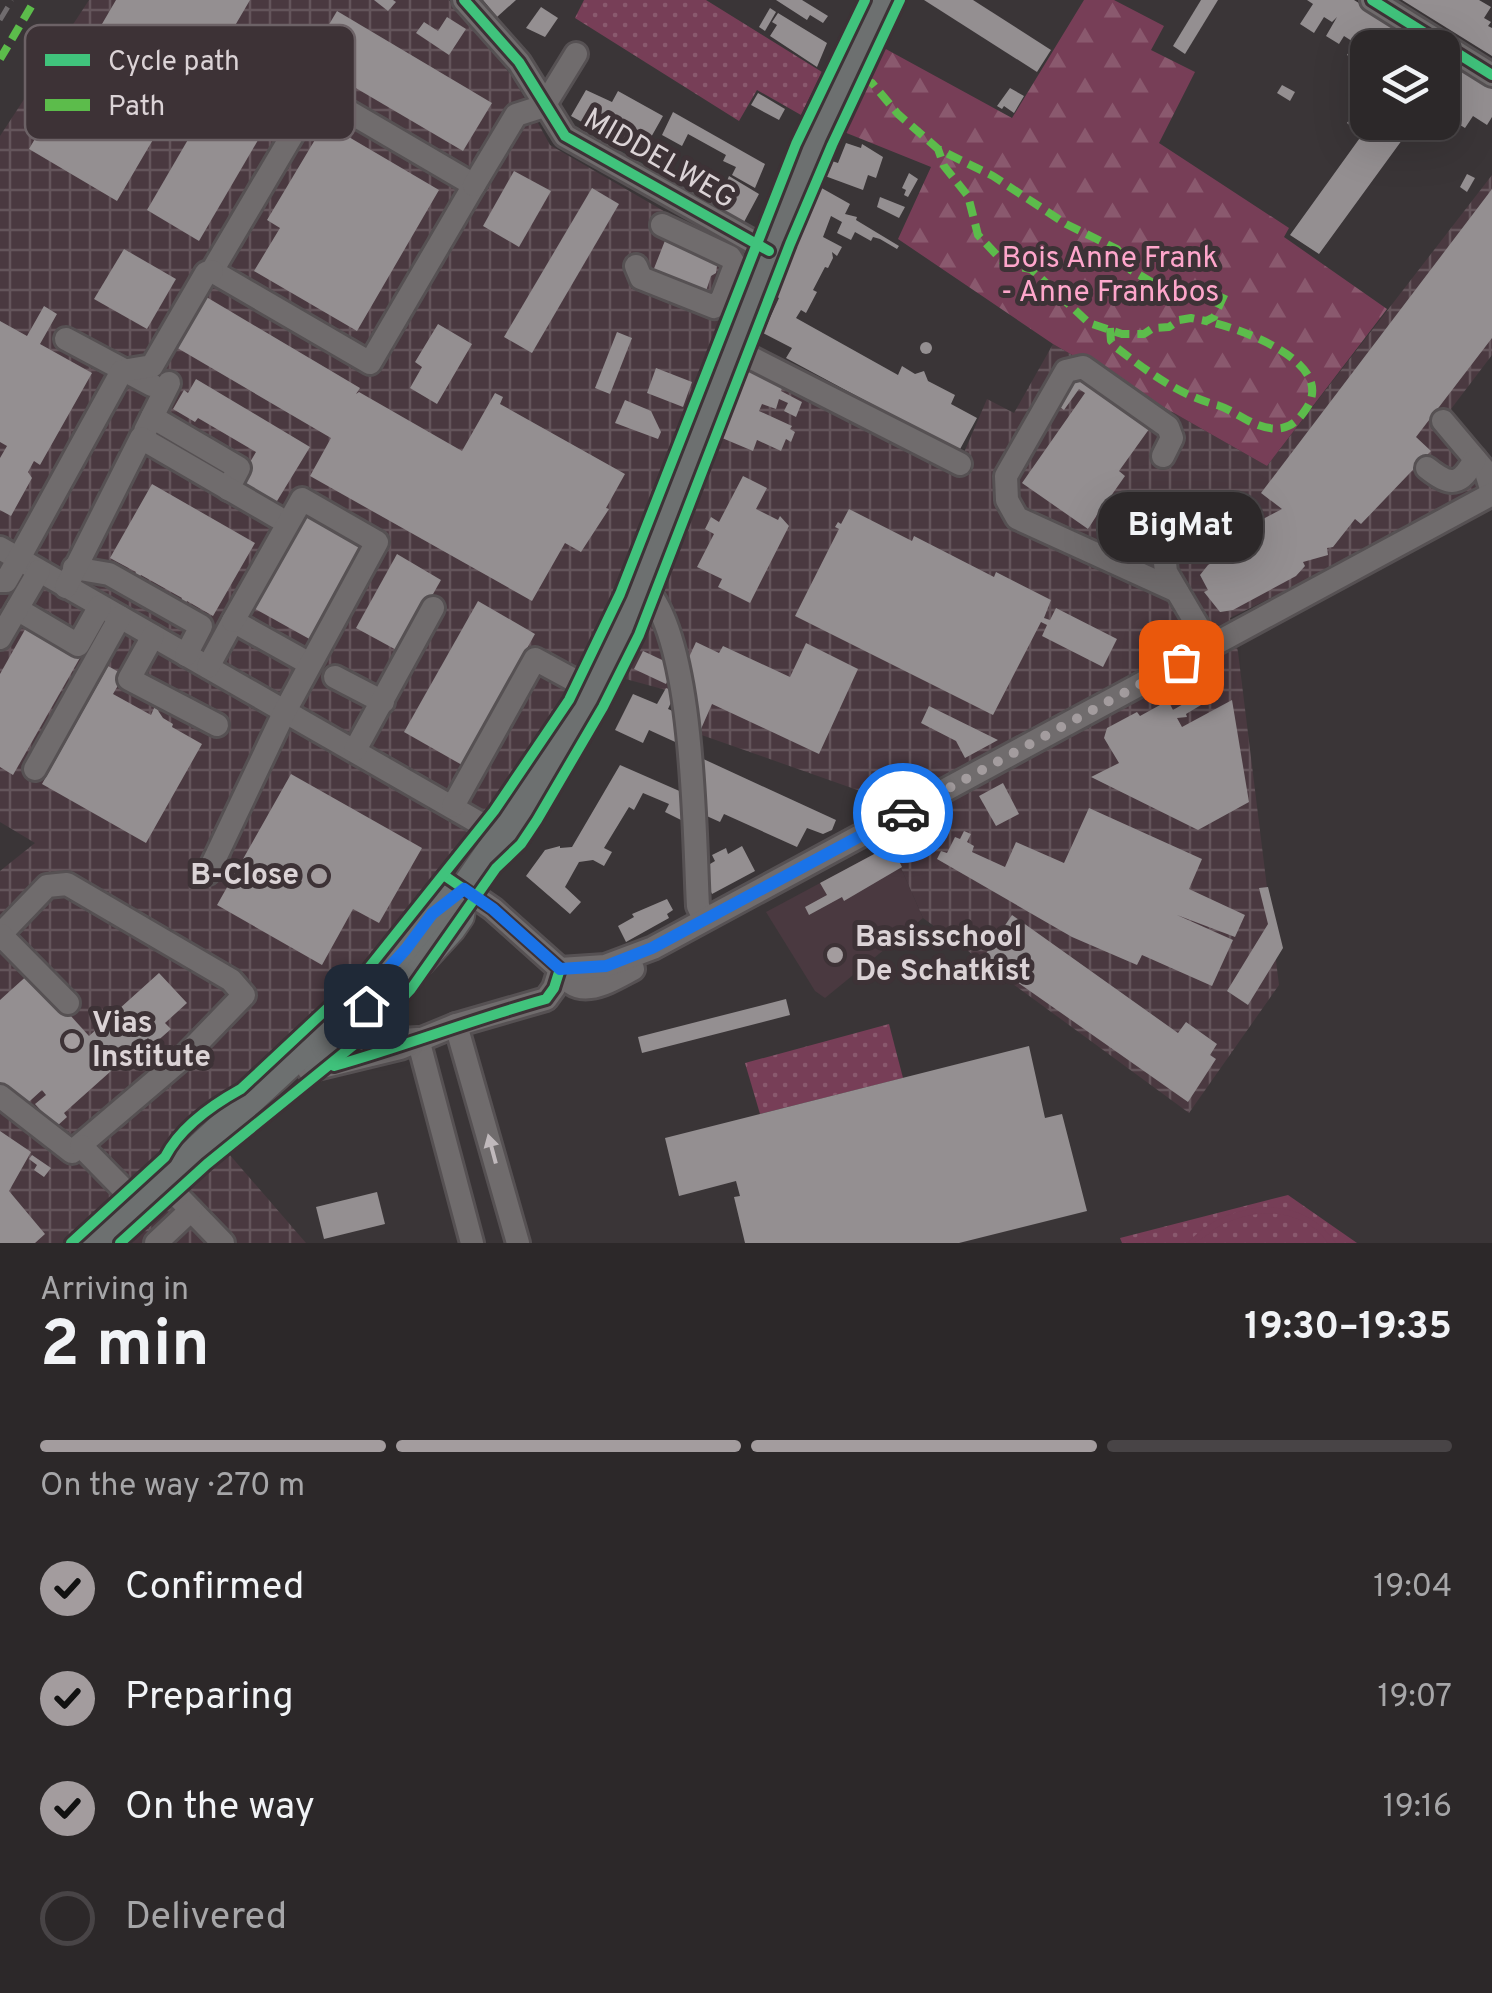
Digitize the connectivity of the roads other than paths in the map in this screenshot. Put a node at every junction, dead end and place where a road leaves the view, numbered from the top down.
1 (464, 0) edge
2 (883, 0) edge
3 (1372, 0) edge
4 (1416, 30) edge
5 (576, 54) dead end
6 (1460, 58) edge
7 (1492, 75) edge
8 (544, 106) junction
9 (355, 115) edge
10 (289, 140) edge
11 (474, 185) junction
12 (662, 225) dead end
13 (771, 252) junction
14 (636, 266) dead end
15 (212, 271) junction
16 (66, 340) dead end
17 (734, 350) junction
18 (122, 371) junction
19 (152, 417) junction
20 (1443, 421) dead end
21 (141, 438) junction
22 (1163, 456) dead end
23 (1475, 459) junction
24 (960, 464) dead end
25 (1428, 468) dead end
26 (228, 489) junction
27 (1492, 493) edge
28 (278, 517) dead end
29 (1163, 544) dead end
30 (19, 560) edge
31 (70, 577) junction
32 (0, 581) edge
33 (642, 586) junction
34 (1177, 591) junction
35 (434, 608) dead end
36 (17, 609) junction
37 (110, 612) junction
38 (233, 621) junction
39 (153, 636) junction
40 (0, 638) edge
41 (1210, 647) junction
42 (186, 655) junction
43 (310, 664) junction
44 (208, 667) junction
45 (335, 677) dead end
46 (594, 691) junction
47 (383, 702) junction
48 (285, 711) junction
49 (217, 726) dead end
50 (355, 750) junction
51 (35, 769) dead end
52 (453, 806) junction
53 (502, 836) junction
54 (208, 873) dead end
55 (464, 889) junction
56 (704, 919) junction
57 (0, 935) edge
58 (560, 969) junction
59 (368, 991) junction
60 (68, 1002) dead end
61 (367, 1020) junction
62 (456, 1025) junction
63 (418, 1039) junction
64 (308, 1071) junction
65 (0, 1096) edge
66 (81, 1146) junction
67 (196, 1154) junction
68 (164, 1182) junction
69 (139, 1205) junction
70 (191, 1210) junction
71 (158, 1242) edge
72 (96, 1243) edge
73 (222, 1243) edge
74 (472, 1243) edge
75 (518, 1243) edge

1 - 8 street, MIDDELWEG
2 - 13 main road
3 - 4 street
5 - 8 street
6 - 7 street
8 - 11 street
8 - 13 street, MIDDELWEG
9 - 11 street
10 - 15 street
11 - 15 street
12 - 14 street
13 - 17 main road
15 - 18 street
16 - 18 street
17 - 24 street
17 - 33 main road
18 - 19 street
18 - 30 street
19 - 21 street
19 - 26 street
20 - 23 street
21 - 26 street
21 - 31 street
22 - 34 street
23 - 25 street
23 - 27 street
26 - 28 street
27 - 41 street
29 - 34 street
30 - 31 street
30 - 32 street
30 - 36 street
31 - 37 street
31 - 42 street
33 - 46 main road
33 - 56 street
34 - 41 street
35 - 47 street
36 - 37 street
36 - 40 street
37 - 39 street
37 - 51 street
38 - 43 street
38 - 43 street
38 - 44 street
39 - 42 street
39 - 49 street
41 - 56 street
42 - 44 street
43 - 48 street
44 - 48 street
45 - 47 street
46 - 52 street
46 - 53 main road
47 - 50 street
48 - 50 street
48 - 54 street
50 - 52 street
52 - 53 street
53 - 55 main road
55 - 58 street
55 - 59 main road
55 - 61 main road
56 - 58 street
57 - 60 street
57 - 66 street
58 - 62 street
59 - 61 street
59 - 67 main road
61 - 63 street
61 - 64 main road
62 - 63 street
75 -> 62 street
63 - 64 street
63 - 74 street
64 - 67 main road
65 - 66 street
66 - 69 street
67 - 68 main road
68 - 69 main road
68 - 70 street
69 - 72 main road
70 - 71 street
70 - 73 street

